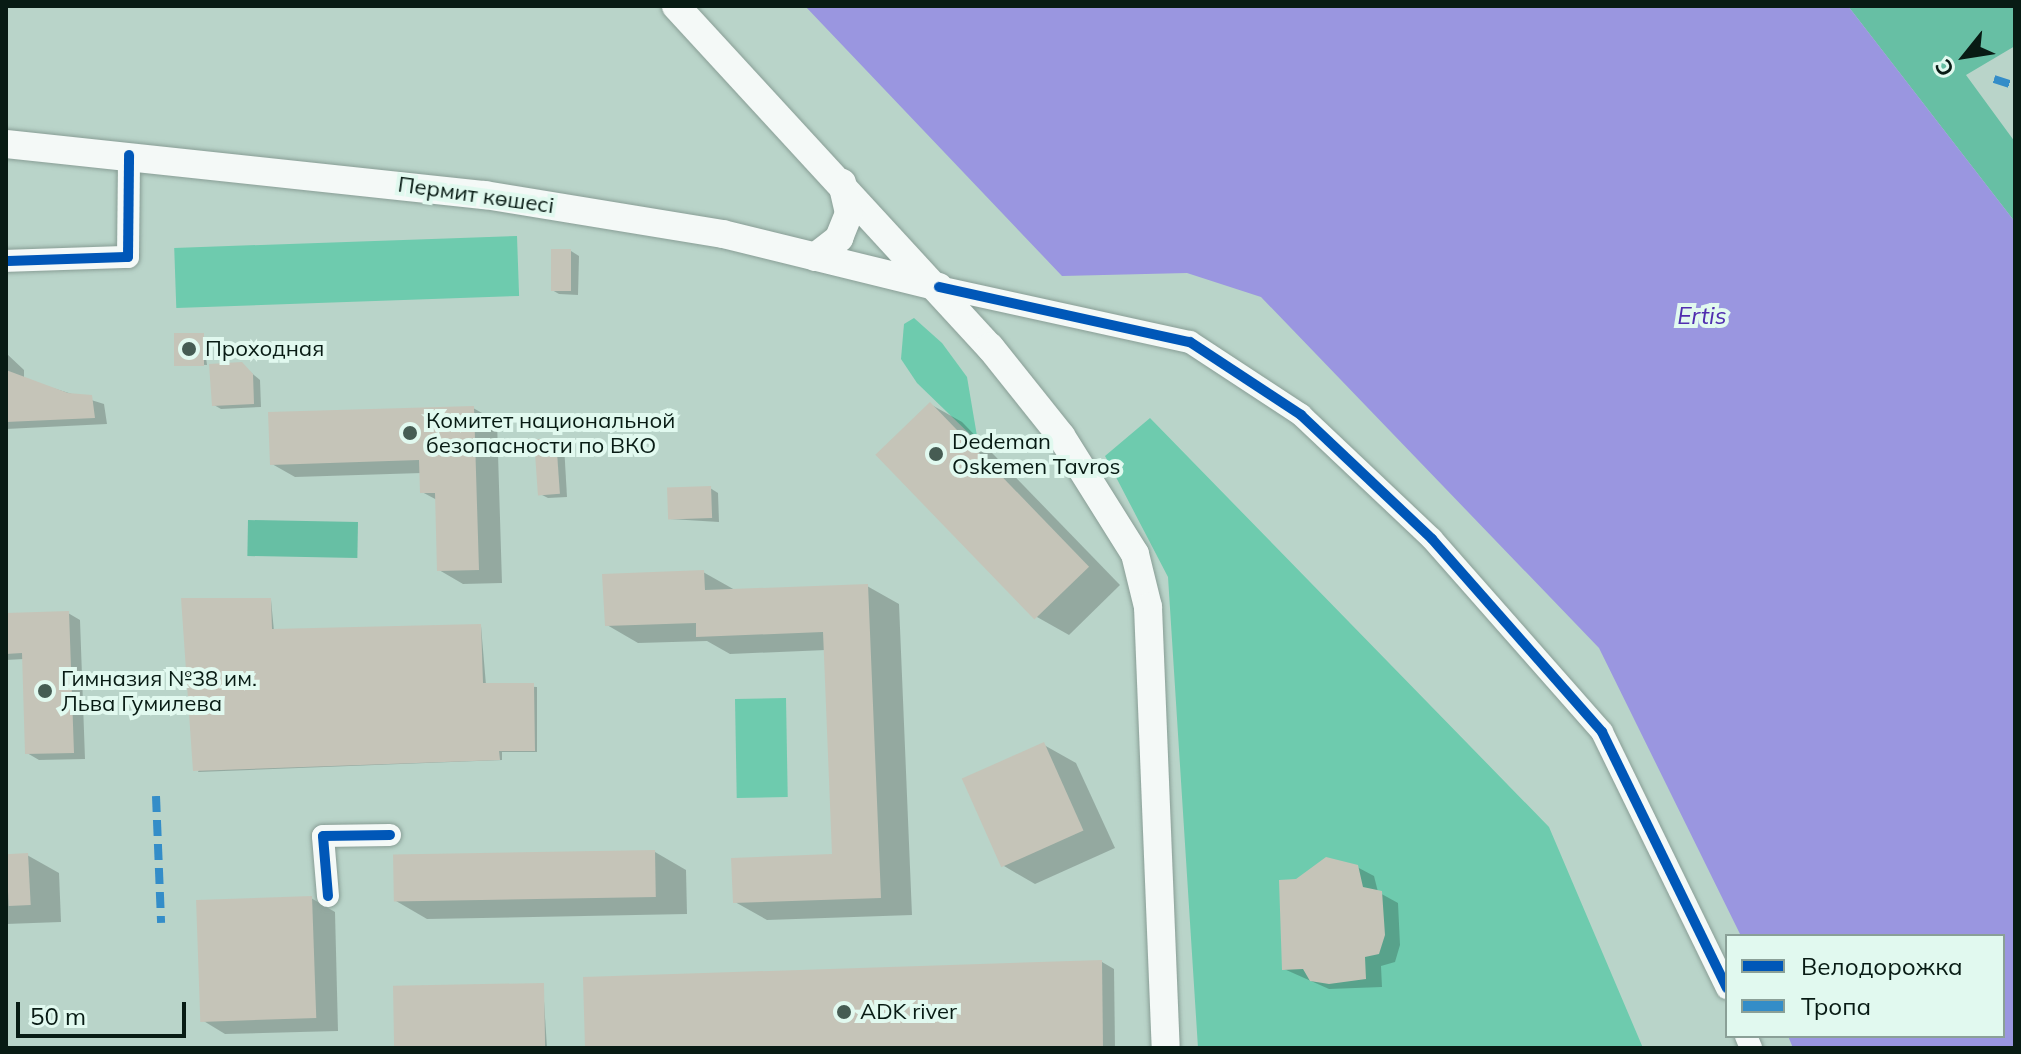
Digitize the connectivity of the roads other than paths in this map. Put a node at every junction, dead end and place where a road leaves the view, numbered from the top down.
1 (676, 6) edge
2 (6, 144) edge
3 (129, 155) junction
4 (842, 183) junction
5 (815, 257) junction
6 (6, 261) edge
7 (939, 287) junction
8 (390, 835) dead end
9 (328, 896) dead end
10 (1725, 984) edge
11 (1166, 1048) edge

1 - 4 main road
2 - 3 main road, Пермит көшесі
3 - 5 main road, Пермит көшесі
3 - 6 street
4 - 5 main road
4 - 7 main road
5 - 7 main road, Пермит көшесі
7 - 10 street
7 - 11 main road
8 - 9 street

